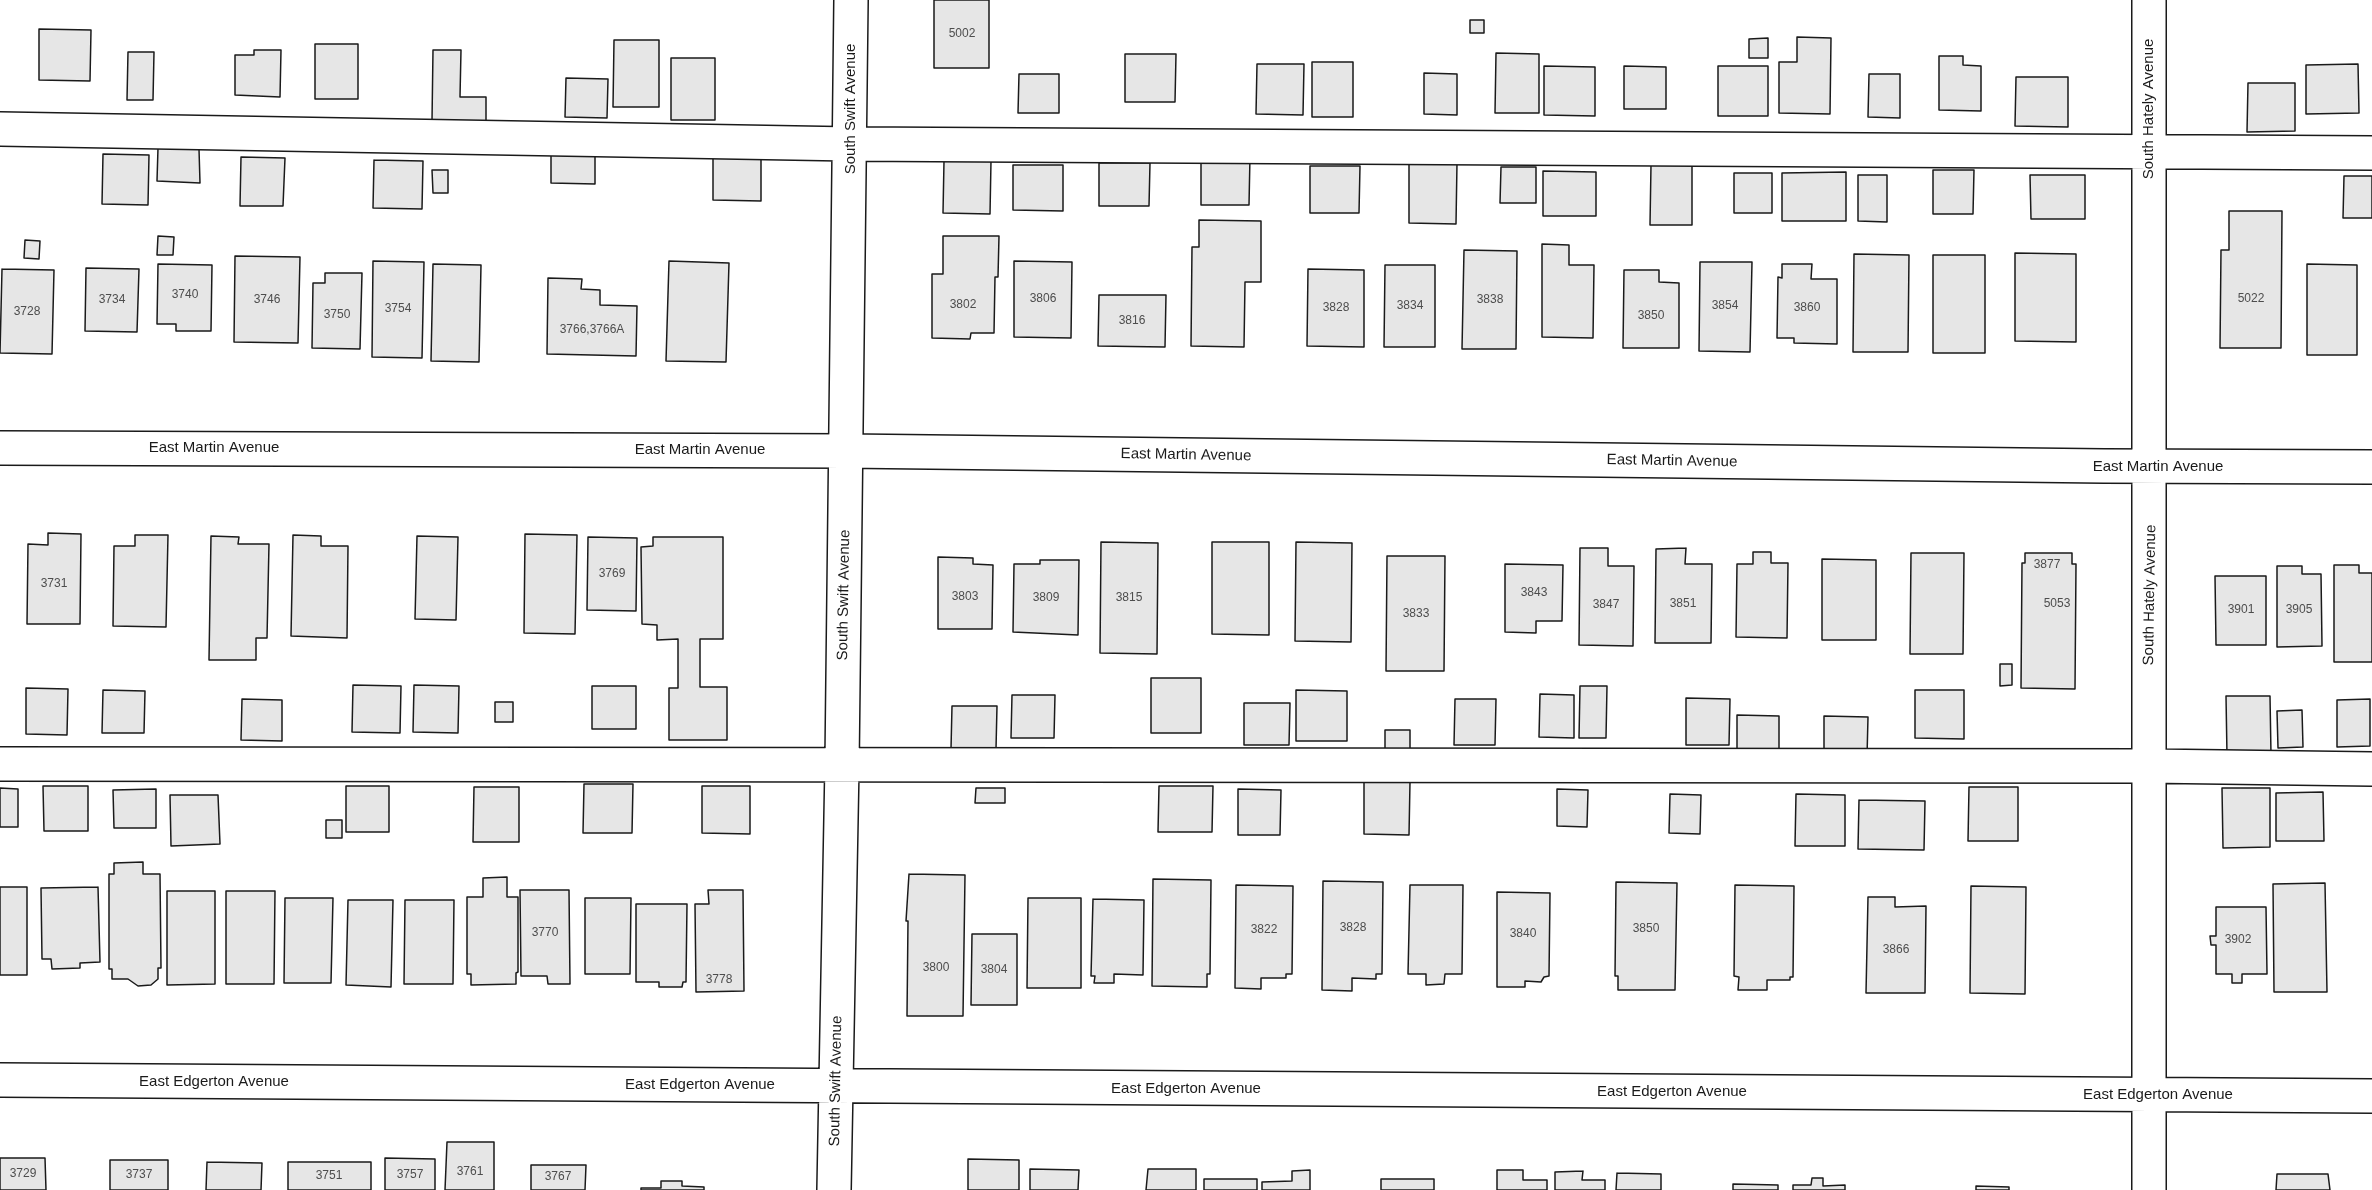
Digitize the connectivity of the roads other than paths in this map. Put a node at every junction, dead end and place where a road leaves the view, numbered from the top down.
1 (851, 0) edge
2 (2150, 0) edge
3 (0, 129) edge
4 (851, 144) junction
5 (2149, 152) junction
6 (2372, 153) edge
7 (0, 448) edge
8 (846, 451) junction
9 (2151, 466) junction
10 (2372, 467) edge
11 (0, 764) edge
12 (842, 765) junction
13 (2148, 766) junction
14 (2372, 769) edge
15 (0, 1080) edge
16 (835, 1086) junction
17 (2149, 1095) junction
18 (2372, 1096) edge
19 (834, 1190) edge
20 (2149, 1190) edge

1 - 4 street, South Swift Avenue
2 - 5 street, South Hately Avenue
3 - 4 street
4 - 5 street
4 - 8 street, South Swift Avenue
5 - 6 street
5 - 9 street, South Hately Avenue
7 - 8 street, East Martin Avenue
8 - 9 street, East Martin Avenue
8 - 12 street, South Swift Avenue
9 - 10 street, East Martin Avenue
9 - 13 street, South Hately Avenue
11 - 12 street
12 - 13 street
12 - 16 street, South Swift Avenue
13 - 14 street
13 - 17 street, South Hately Avenue
15 - 16 street, East Edgerton Avenue
16 - 17 street, East Edgerton Avenue
16 - 19 street, South Swift Avenue
17 - 18 street, East Edgerton Avenue
17 - 20 street, South Hately Avenue

